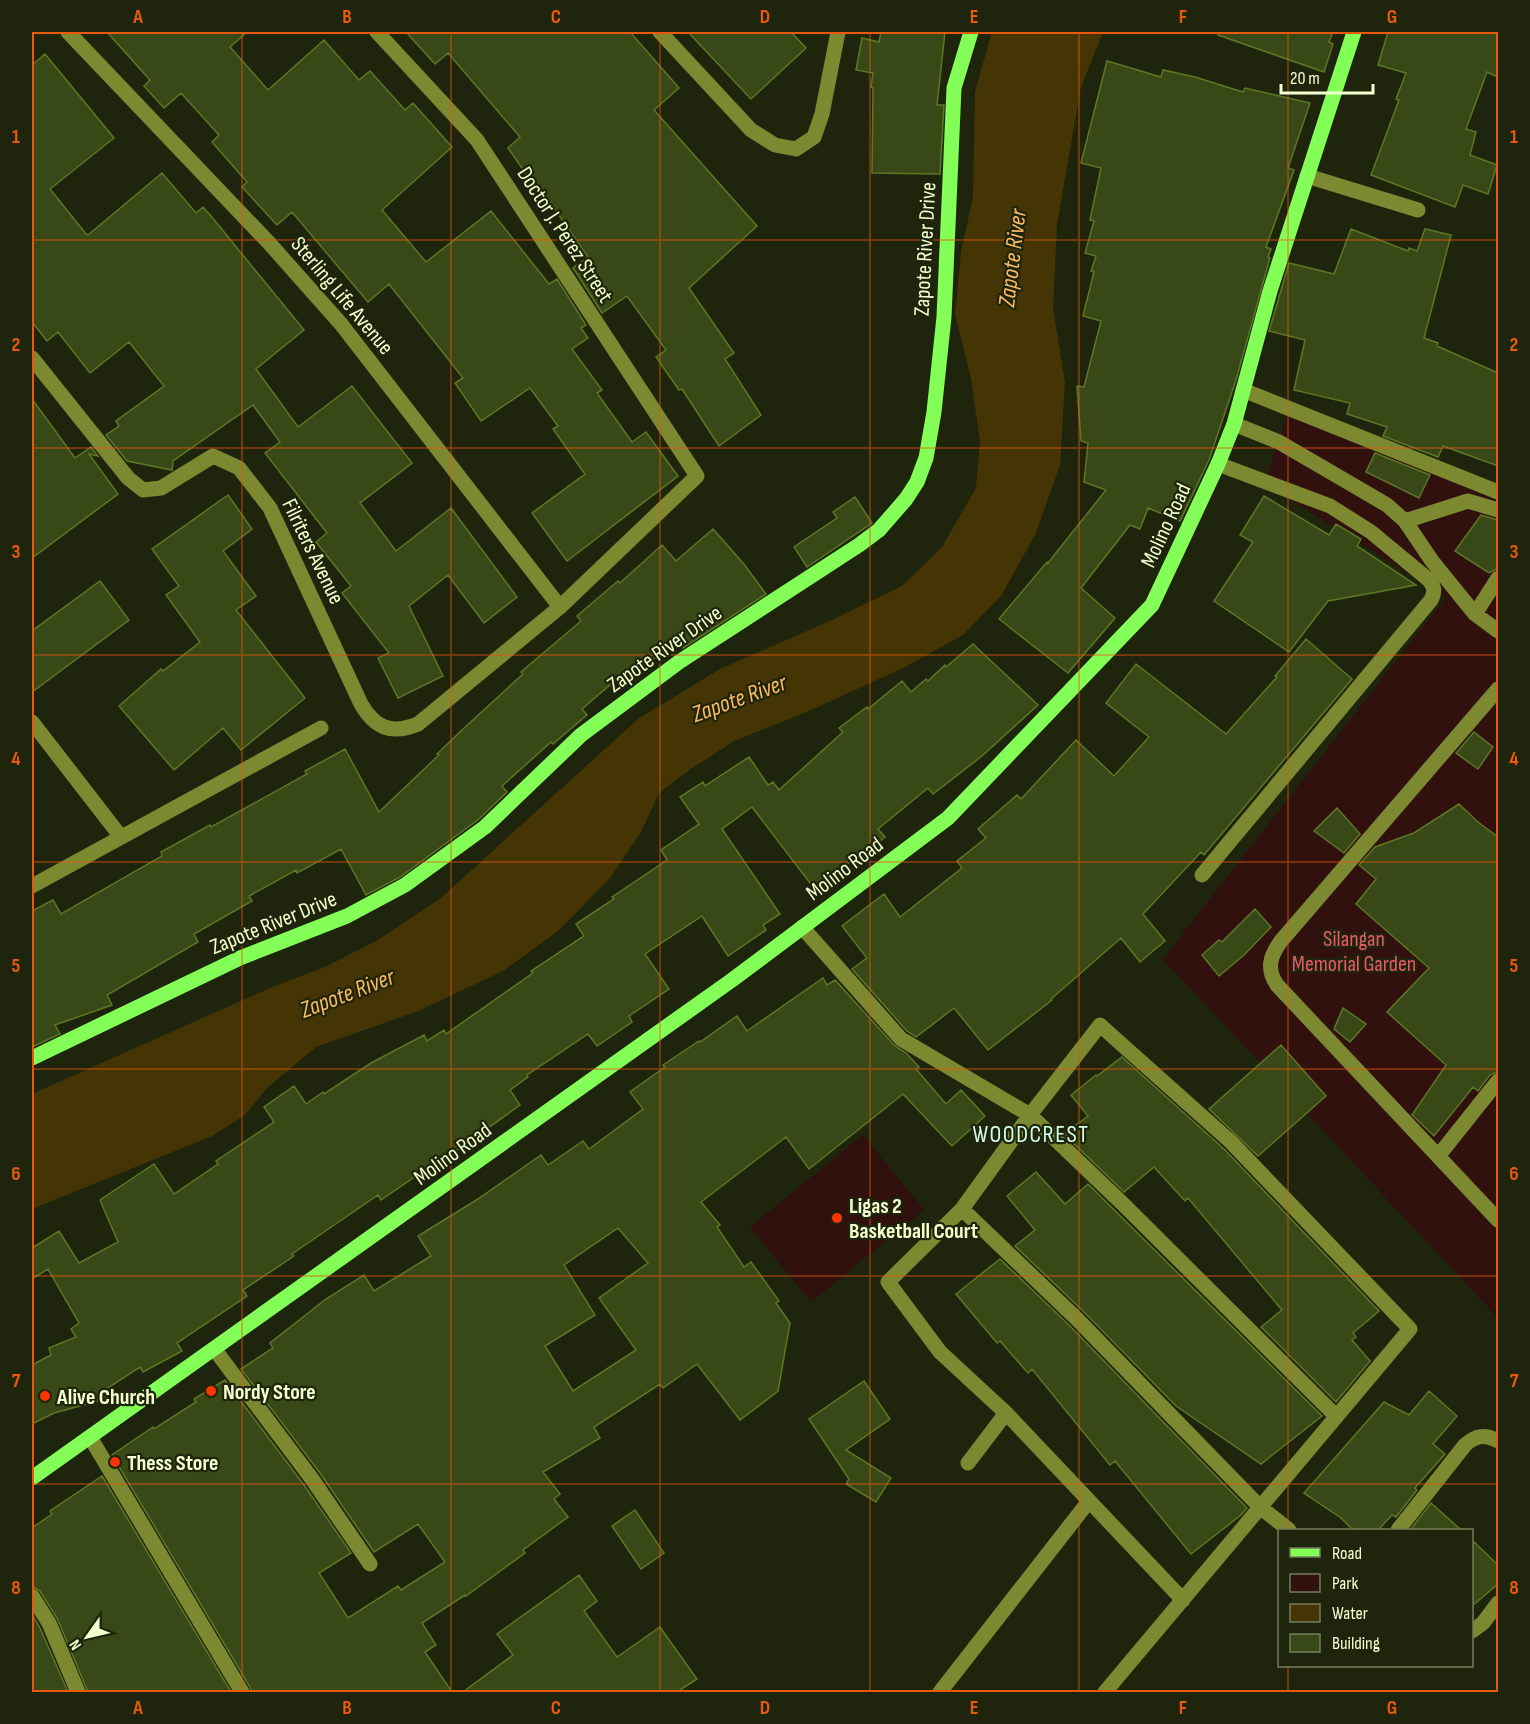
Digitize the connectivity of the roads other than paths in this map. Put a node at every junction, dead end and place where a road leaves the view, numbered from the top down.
1 (68, 32) edge
2 (377, 32) edge
3 (660, 32) edge
4 (838, 32) edge
5 (971, 32) edge
6 (1354, 32) edge
7 (1307, 176) junction
8 (1418, 210) dead end
9 (32, 358) edge
10 (1243, 390) junction
11 (1234, 424) junction
12 (1218, 465) junction
13 (1498, 492) edge
14 (1498, 510) edge
15 (1406, 522) junction
16 (1498, 578) edge
17 (560, 607) junction
18 (1475, 614) junction
19 (1498, 631) edge
20 (1498, 689) edge
21 (32, 722) edge
22 (321, 728) dead end
23 (121, 837) junction
24 (1202, 875) dead end
25 (32, 885) edge
26 (802, 927) junction
27 (32, 1058) edge
28 (1498, 1080) edge
29 (1030, 1115) junction
30 (1439, 1155) junction
31 (962, 1209) junction
32 (1498, 1220) edge
33 (215, 1350) junction
34 (1006, 1413) junction
35 (1336, 1416) junction
36 (90, 1437) junction
37 (1498, 1442) edge
38 (968, 1463) dead end
39 (32, 1478) edge
40 (1089, 1501) junction
41 (1260, 1507) junction
42 (1288, 1529) edge
43 (1399, 1529) edge
44 (370, 1564) dead end
45 (32, 1596) edge
46 (1183, 1600) junction
47 (1498, 1603) edge
48 (1473, 1630) edge
49 (78, 1692) edge
50 (242, 1692) edge
51 (940, 1692) edge
52 (1105, 1692) edge

1 - 17 street, Sterling Life Avenue
2 - 17 street, Doctor J. Perez Street
3 - 4 street
5 - 27 main road, Zapote River Drive
6 - 7 main road, Molino Road
7 - 8 street
7 - 10 main road, Molino Road
9 - 17 street, Filriters Avenue
10 - 11 main road, Molino Road
10 - 13 street
11 - 12 main road, Molino Road
11 - 15 street
12 - 24 street
12 - 26 main road, Molino Road
14 - 15 street
15 - 18 street
16 - 18 street
18 - 19 street
20 - 30 street
21 - 23 street
22 - 23 street
23 - 25 street
26 - 29 street
26 - 33 main road, Molino Road
28 - 30 street
29 - 31 street
29 - 35 street
29 - 35 street
30 - 32 street
31 - 34 street
31 - 41 street
33 - 36 main road, Molino Road
33 - 44 street
34 - 38 street
34 - 40 street
35 - 41 street
36 - 39 main road, Molino Road
36 - 50 street
37 - 43 street
40 - 46 street
40 - 51 street
41 - 42 street
41 - 46 street
45 - 49 street
46 - 52 street
47 - 48 street

